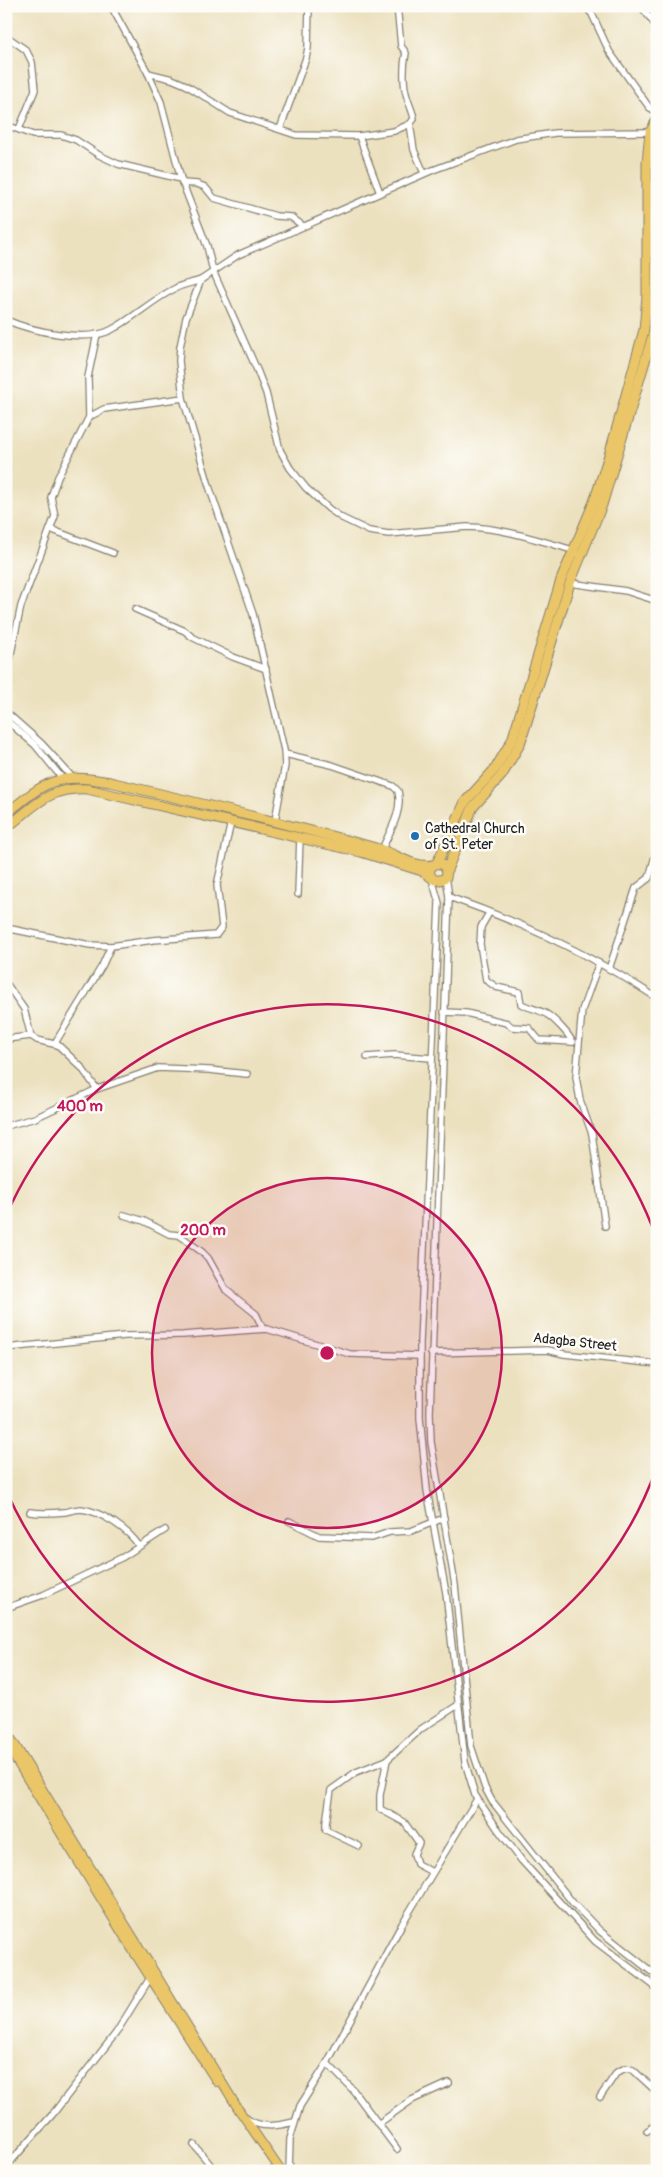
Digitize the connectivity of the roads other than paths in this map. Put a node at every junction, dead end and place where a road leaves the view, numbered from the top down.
1 (111, 6) edge
2 (309, 6) edge
3 (397, 6) edge
4 (585, 6) edge
5 (641, 6) edge
6 (657, 27) edge
7 (6, 36) edge
8 (148, 73) junction
9 (657, 112) edge
10 (657, 120) edge
11 (410, 124) junction
12 (6, 125) edge
13 (20, 129) junction
14 (280, 129) junction
15 (650, 132) junction
16 (359, 136) junction
17 (657, 150) edge
18 (424, 173) junction
19 (181, 181) junction
20 (380, 192) junction
21 (657, 207) edge
22 (304, 226) junction
23 (657, 239) edge
24 (213, 271) junction
25 (201, 280) junction
26 (656, 303) edge
27 (6, 320) edge
28 (655, 330) edge
29 (97, 334) junction
30 (183, 398) junction
31 (89, 417) junction
32 (50, 529) junction
33 (573, 550) junction
34 (113, 553) dead end
35 (570, 583) junction
36 (657, 601) edge
37 (135, 609) dead end
38 (266, 668) junction
39 (6, 677) edge
40 (6, 712) edge
41 (6, 720) edge
42 (285, 754) junction
43 (67, 778) junction
44 (657, 778) edge
45 (158, 793) junction
46 (657, 796) edge
47 (156, 803) junction
48 (6, 814) edge
49 (275, 821) junction
50 (231, 822) junction
51 (6, 828) edge
52 (300, 837) junction
53 (382, 849) junction
54 (657, 849) edge
55 (435, 864) junction
56 (446, 874) junction
57 (431, 878) junction
58 (298, 894) dead end
59 (449, 897) junction
60 (489, 913) junction
61 (6, 928) edge
62 (110, 946) junction
63 (598, 963) junction
64 (609, 969) junction
65 (6, 983) edge
66 (657, 998) edge
67 (444, 1012) junction
68 (30, 1036) junction
69 (6, 1040) edge
70 (575, 1042) junction
71 (54, 1043) junction
72 (368, 1058) dead end
73 (432, 1058) junction
74 (247, 1074) dead end
75 (97, 1088) junction
76 (6, 1126) edge
77 (124, 1215) dead end
78 (605, 1226) dead end
79 (263, 1329) junction
80 (6, 1348) edge
81 (431, 1353) junction
82 (420, 1356) junction
83 (657, 1364) edge
84 (30, 1512) dead end
85 (444, 1518) junction
86 (289, 1521) dead end
87 (433, 1524) junction
88 (165, 1530) dead end
89 (139, 1546) junction
90 (6, 1608) edge
91 (458, 1705) junction
92 (6, 1730) edge
93 (6, 1744) edge
94 (387, 1760) junction
95 (478, 1799) junction
96 (359, 1846) dead end
97 (432, 1872) junction
98 (651, 1972) junction
99 (657, 1976) edge
100 (150, 1978) junction
101 (646, 1980) junction
102 (657, 1988) edge
103 (327, 2063) junction
104 (449, 2083) dead end
105 (657, 2092) edge
106 (600, 2097) dead end
107 (242, 2115) junction
108 (294, 2122) junction
109 (378, 2124) junction
110 (657, 2124) edge
111 (647, 2131) dead end
112 (194, 2145) dead end
113 (397, 2149) dead end
114 (6, 2169) edge
115 (213, 2171) edge
116 (273, 2171) edge
117 (281, 2171) edge
118 (289, 2171) edge

1 - 8 street
2 - 14 street
3 - 11 street
4 - 9 street
5 - 6 street
7 - 13 street
8 - 14 street
8 - 19 street
10 - 15 highway
11 - 16 street
11 - 18 street
12 - 13 street
13 - 19 street
14 - 16 street
15 - 18 street
15 - 33 highway
16 - 20 street
17 - 21 highway
18 - 20 street
19 - 22 street
19 - 24 street
20 - 22 street
22 - 24 street
23 - 26 highway
24 - 25 street
24 - 33 street
25 - 29 street
25 - 30 street
26 - 28 highway
27 - 29 street
28 - 35 highway
29 - 31 street
30 - 31 street
30 - 38 street
31 - 32 street
32 - 34 street
32 - 39 street
33 - 55 highway
35 - 36 street
35 - 56 highway
37 - 38 street
38 - 42 street
40 - 43 street
41 - 43 street
42 - 49 street
42 - 53 street
43 - 45 highway
43 - 48 highway
44 - 46 street
45 - 47 highway
45 - 49 highway
47 - 50 highway
47 - 51 highway
49 - 53 highway
50 - 52 highway
50 - 62 street
52 - 57 highway
52 - 58 street
53 - 55 highway
54 - 64 street
55 - 56 highway
55 - 57 highway
56 - 57 highway
56 - 59 street
57 - 73 street
59 - 60 street
59 - 67 street
60 - 63 street
60 - 70 street
61 - 62 street
62 - 71 street
63 - 64 street
63 - 70 street
64 - 66 street
65 - 68 street
67 - 70 street
67 - 81 street
68 - 69 street
68 - 71 street
70 - 78 street
71 - 75 street
72 - 73 street
73 - 82 street
74 - 75 street
75 - 76 street
77 - 79 street
79 - 80 street
79 - 82 street
81 - 83 street, Adagba Street
81 - 85 street
82 - 87 street
84 - 89 street
85 - 87 street
85 - 98 street
86 - 87 street
87 - 91 street
88 - 89 street
89 - 90 street
91 - 94 street
91 - 95 street
92 - 107 main road
93 - 100 main road
94 - 96 street
94 - 97 street
95 - 97 street
95 - 101 street
97 - 103 street
98 - 99 street
98 - 101 street
100 - 114 street
100 - 116 main road
101 - 102 street
103 - 108 street
103 - 109 street
104 - 109 street
105 - 106 street
107 - 108 street
107 - 117 main road
108 - 118 street
109 - 113 street
110 - 111 street
112 - 115 street

